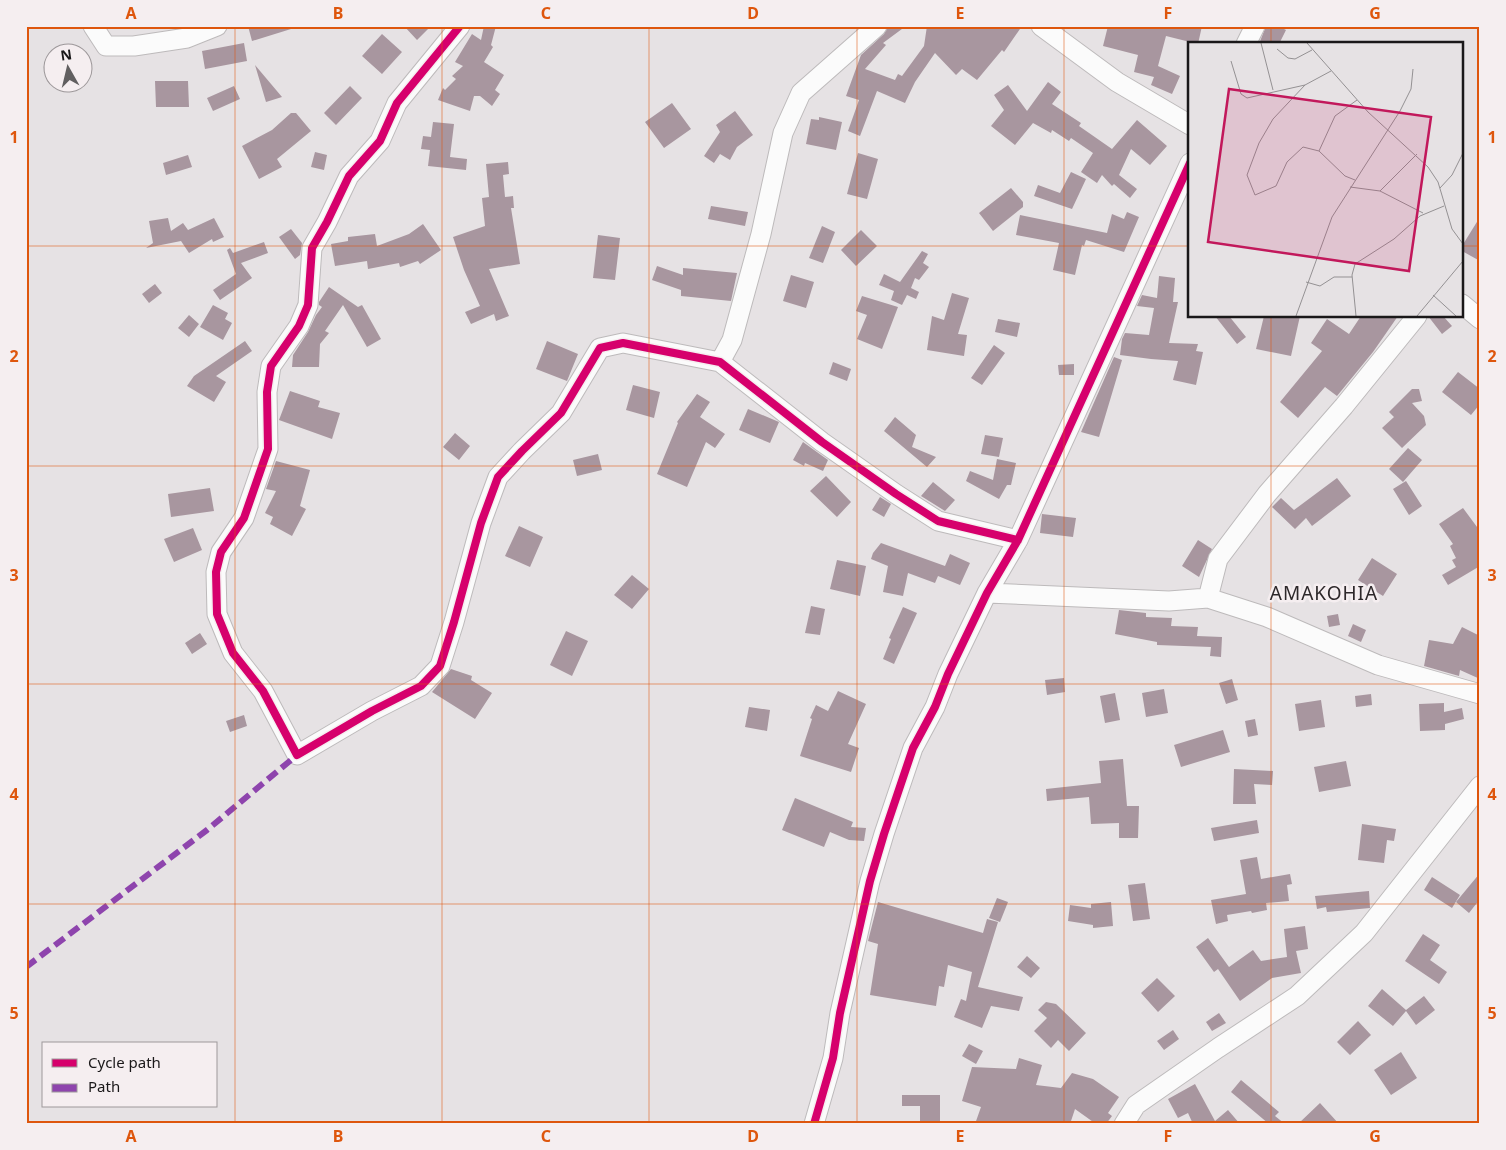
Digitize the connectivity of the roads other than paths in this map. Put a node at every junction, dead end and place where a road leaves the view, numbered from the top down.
1 (93, 26) edge
2 (217, 26) edge
3 (460, 26) edge
4 (877, 26) edge
5 (1041, 26) edge
6 (1255, 26) edge
7 (1247, 42) edge
8 (1188, 124) edge
9 (1188, 166) edge
10 (1464, 306) edge
11 (1415, 318) edge
12 (1480, 319) edge
13 (720, 362) junction
14 (1018, 540) junction
15 (987, 592) junction
16 (1208, 598) junction
17 (1480, 694) edge
18 (1480, 786) edge
19 (814, 1124) edge
20 (1124, 1124) edge

1 - 2 street
3 - 13 street
4 - 13 street
5 - 8 street
6 - 7 street
9 - 14 street
10 - 12 street
11 - 16 street
13 - 14 street
14 - 15 street
15 - 16 street
15 - 19 street
16 - 17 street
18 - 20 street

